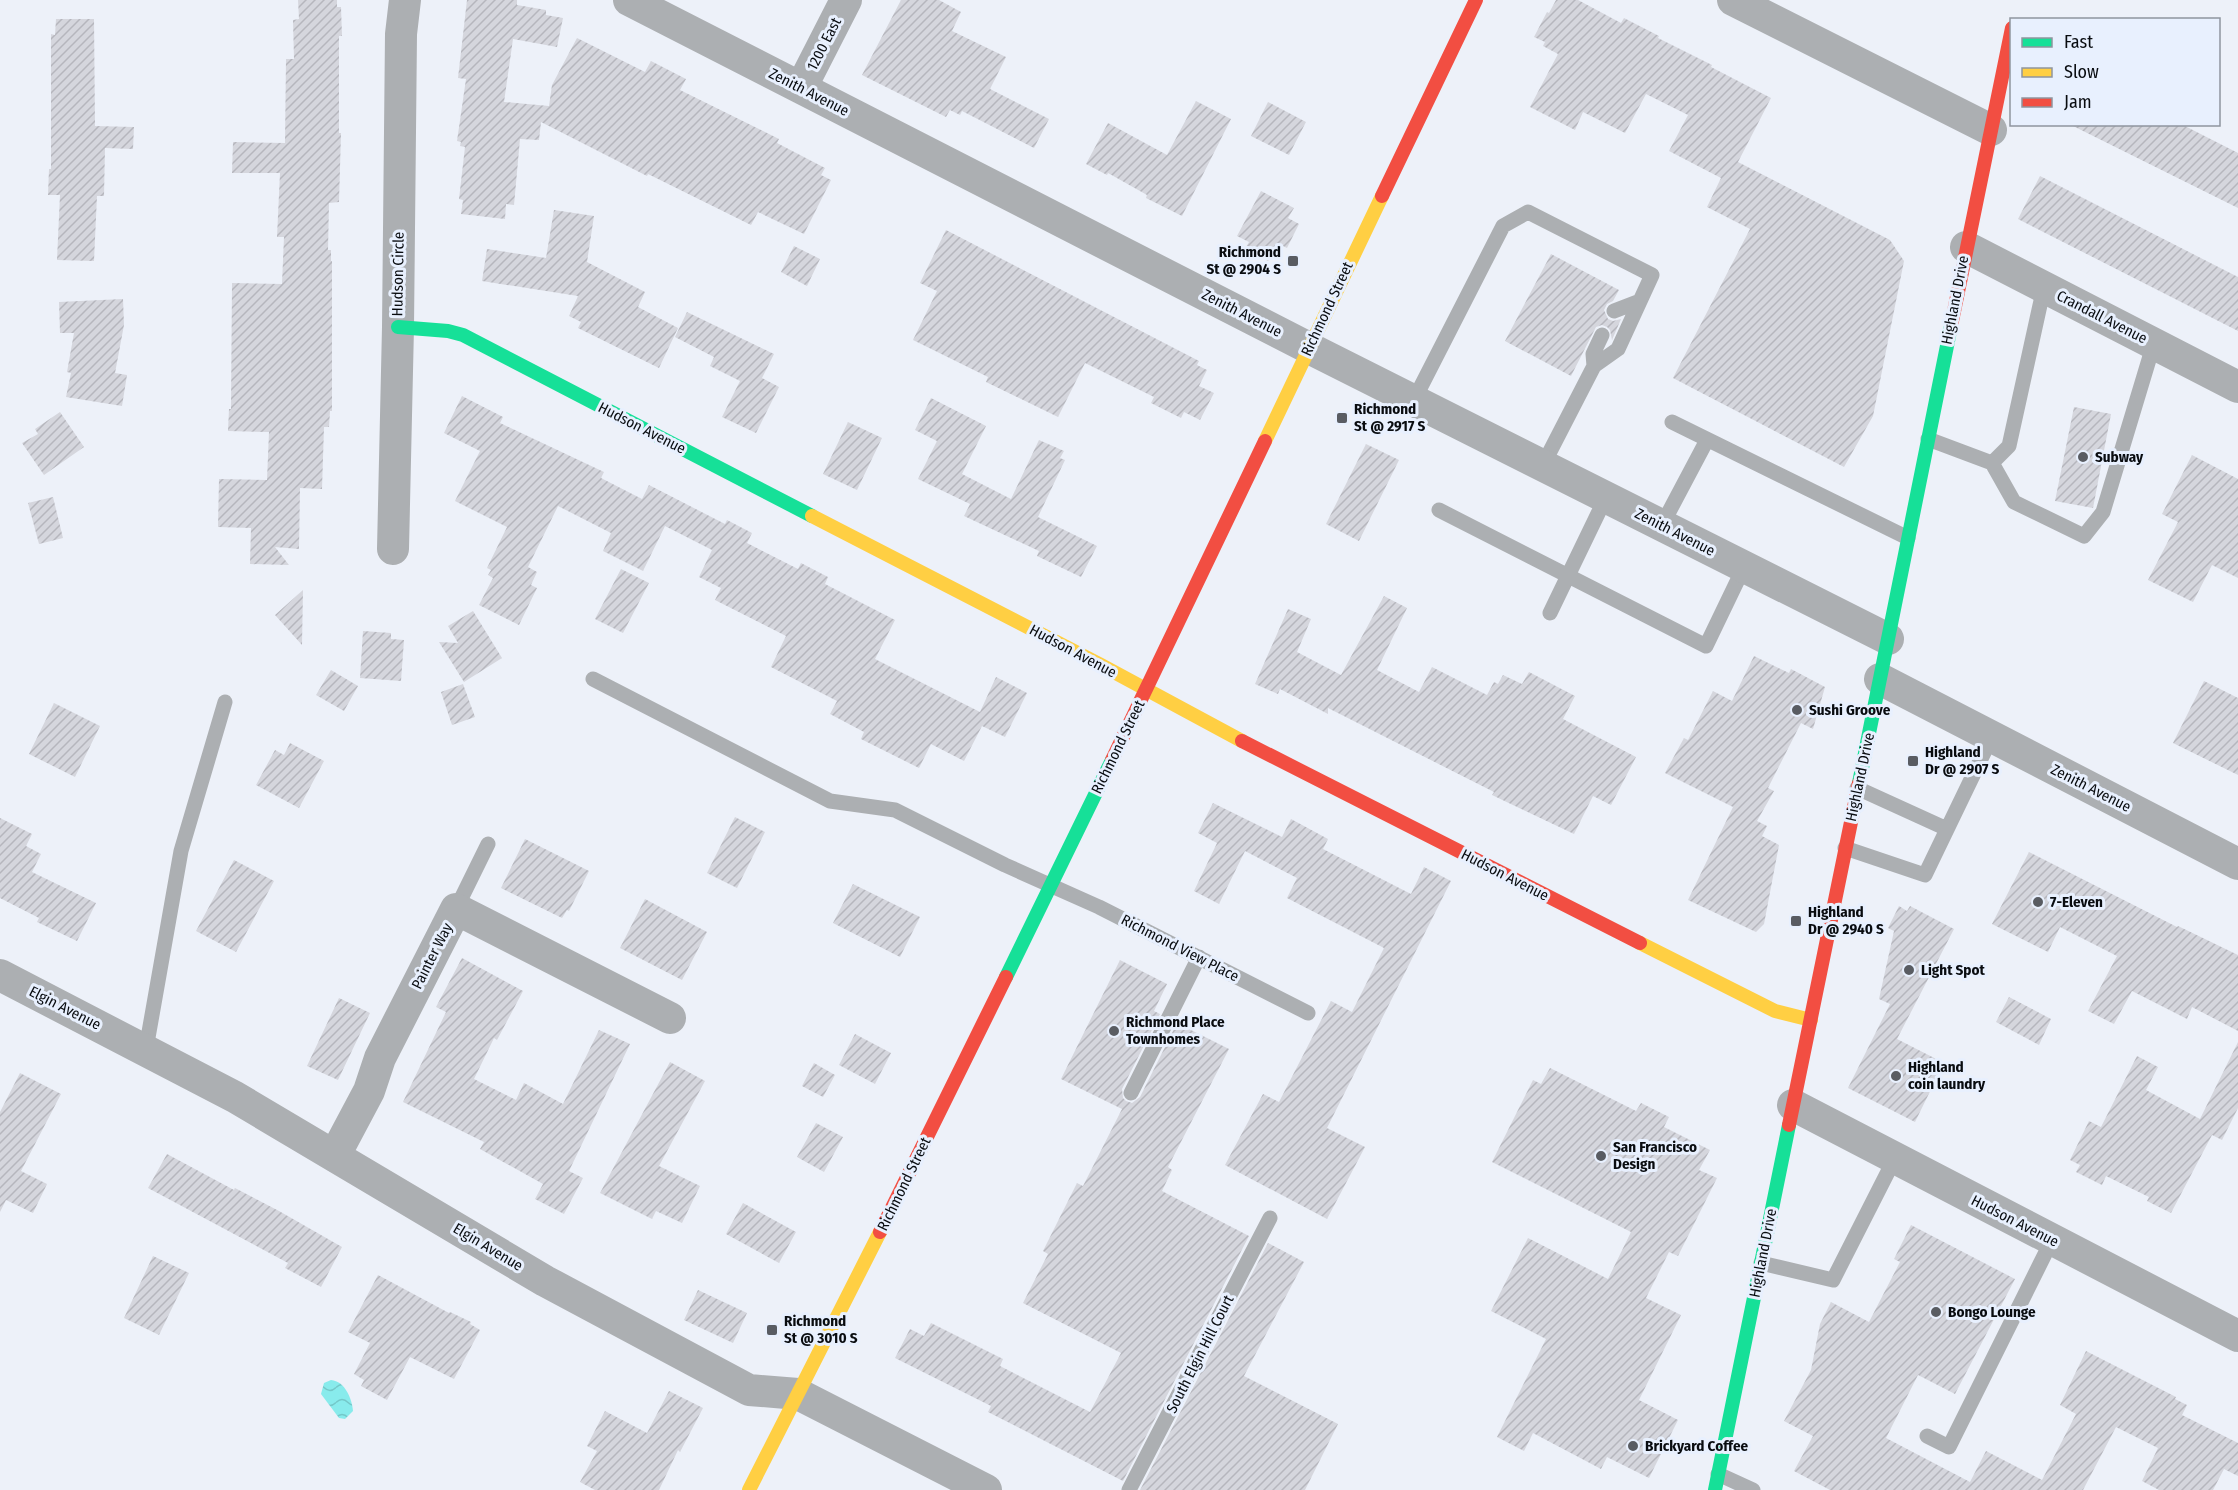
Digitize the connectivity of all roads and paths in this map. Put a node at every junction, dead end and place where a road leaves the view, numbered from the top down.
1 (405, 0) edge
2 (629, 0) edge
3 (846, 0) edge
4 (1476, 0) edge
5 (1733, 0) edge
6 (2010, 38) edge
7 (801, 88) junction
8 (1991, 130) junction
9 (1966, 247) junction
10 (2044, 287) junction
11 (1640, 301) junction
12 (1614, 311) dead end
13 (398, 327) junction
14 (1602, 335) dead end
15 (2154, 343) junction
16 (1309, 348) junction
17 (1594, 366) junction
18 (2238, 387) edge
19 (1414, 400) junction
20 (1672, 422) dead end
21 (1928, 439) junction
22 (1707, 440) junction
23 (1992, 463) junction
24 (1543, 465) junction
25 (1606, 497) junction
26 (1439, 510) dead end
27 (1662, 525) junction
28 (1908, 538) junction
29 (393, 549) dead end
30 (1744, 567) junction
31 (1568, 577) junction
32 (1550, 613) dead end
33 (1888, 639) junction
34 (592, 679) dead end
35 (1880, 679) junction
36 (1146, 690) junction
37 (225, 702) dead end
38 (1992, 736) junction
39 (1857, 788) junction
40 (1947, 829) junction
41 (488, 844) dead end
42 (1845, 848) junction
43 (2238, 864) edge
44 (1051, 885) junction
45 (456, 909) junction
46 (1199, 957) junction
47 (0, 975) edge
48 (1308, 1013) dead end
49 (670, 1018) dead end
50 (1811, 1020) junction
51 (146, 1049) junction
52 (1131, 1094) dead end
53 (1793, 1105) junction
54 (335, 1155) junction
55 (1895, 1158) junction
56 (1270, 1218) dead end
57 (2052, 1240) junction
58 (1761, 1263) junction
59 (2238, 1336) edge
60 (798, 1394) junction
61 (1927, 1436) dead end
62 (1718, 1474) junction
63 (749, 1490) edge
64 (986, 1490) edge
65 (1130, 1490) edge
66 (1715, 1490) edge
67 (1752, 1490) edge

1 - 13 street, Hudson Circle
2 - 7 street, Zenith Avenue
3 - 7 street, 1200 East
4 - 16 main road, Richmond Street
5 - 8 street
6 - 8 main road, Highland Drive
7 - 16 street, Zenith Avenue
8 - 9 main road, Highland Drive
9 - 10 street, Crandall Avenue
9 - 21 main road, Highland Drive
10 - 15 street, Crandall Avenue
10 - 23 lane
11 - 12 lane
11 - 17 lane
11 - 19 lane
13 - 29 street, Hudson Circle
13 - 36 main road, Hudson Avenue
14 - 17 lane
15 - 18 street, Crandall Avenue
15 - 23 lane
16 - 19 street, Zenith Avenue
16 - 36 main road, Richmond Street
17 - 24 lane
19 - 24 street, Zenith Avenue
20 - 22 lane
21 - 23 lane
21 - 28 main road, Highland Drive
22 - 27 lane
22 - 28 lane
24 - 25 street, Zenith Avenue
25 - 27 street, Zenith Avenue
25 - 31 lane
26 - 31 lane
27 - 30 street, Zenith Avenue
28 - 33 main road, Highland Drive
30 - 31 lane
30 - 33 street, Zenith Avenue
31 - 32 lane
33 - 35 main road, Highland Drive
34 - 44 lane, Richmond View Place
35 - 38 street, Zenith Avenue
35 - 39 main road, Highland Drive
36 - 44 main road, Richmond Street
36 - 50 main road, Hudson Avenue
37 - 51 lane
38 - 40 lane
38 - 43 street, Zenith Avenue
39 - 40 lane
39 - 42 main road, Highland Drive
40 - 42 lane
41 - 45 lane
42 - 50 main road, Highland Drive
44 - 46 lane, Richmond View Place
44 - 60 main road, Richmond Street
45 - 49 street, Painter Way
45 - 54 street, Painter Way
46 - 48 lane, Richmond View Place
46 - 52 lane
47 - 51 street, Elgin Avenue
50 - 53 main road, Highland Drive
51 - 54 street, Elgin Avenue
53 - 55 street, Hudson Avenue
53 - 58 main road, Highland Drive
54 - 60 street, Elgin Avenue
55 - 57 street, Hudson Avenue
55 - 58 lane
56 - 65 lane, South Elgin Hill Court
57 - 59 street, Hudson Avenue
57 - 61 lane
58 - 62 main road, Highland Drive
60 - 63 main road, Richmond Street
60 - 64 street, Elgin Avenue
62 - 66 main road, Highland Drive
62 - 67 lane

